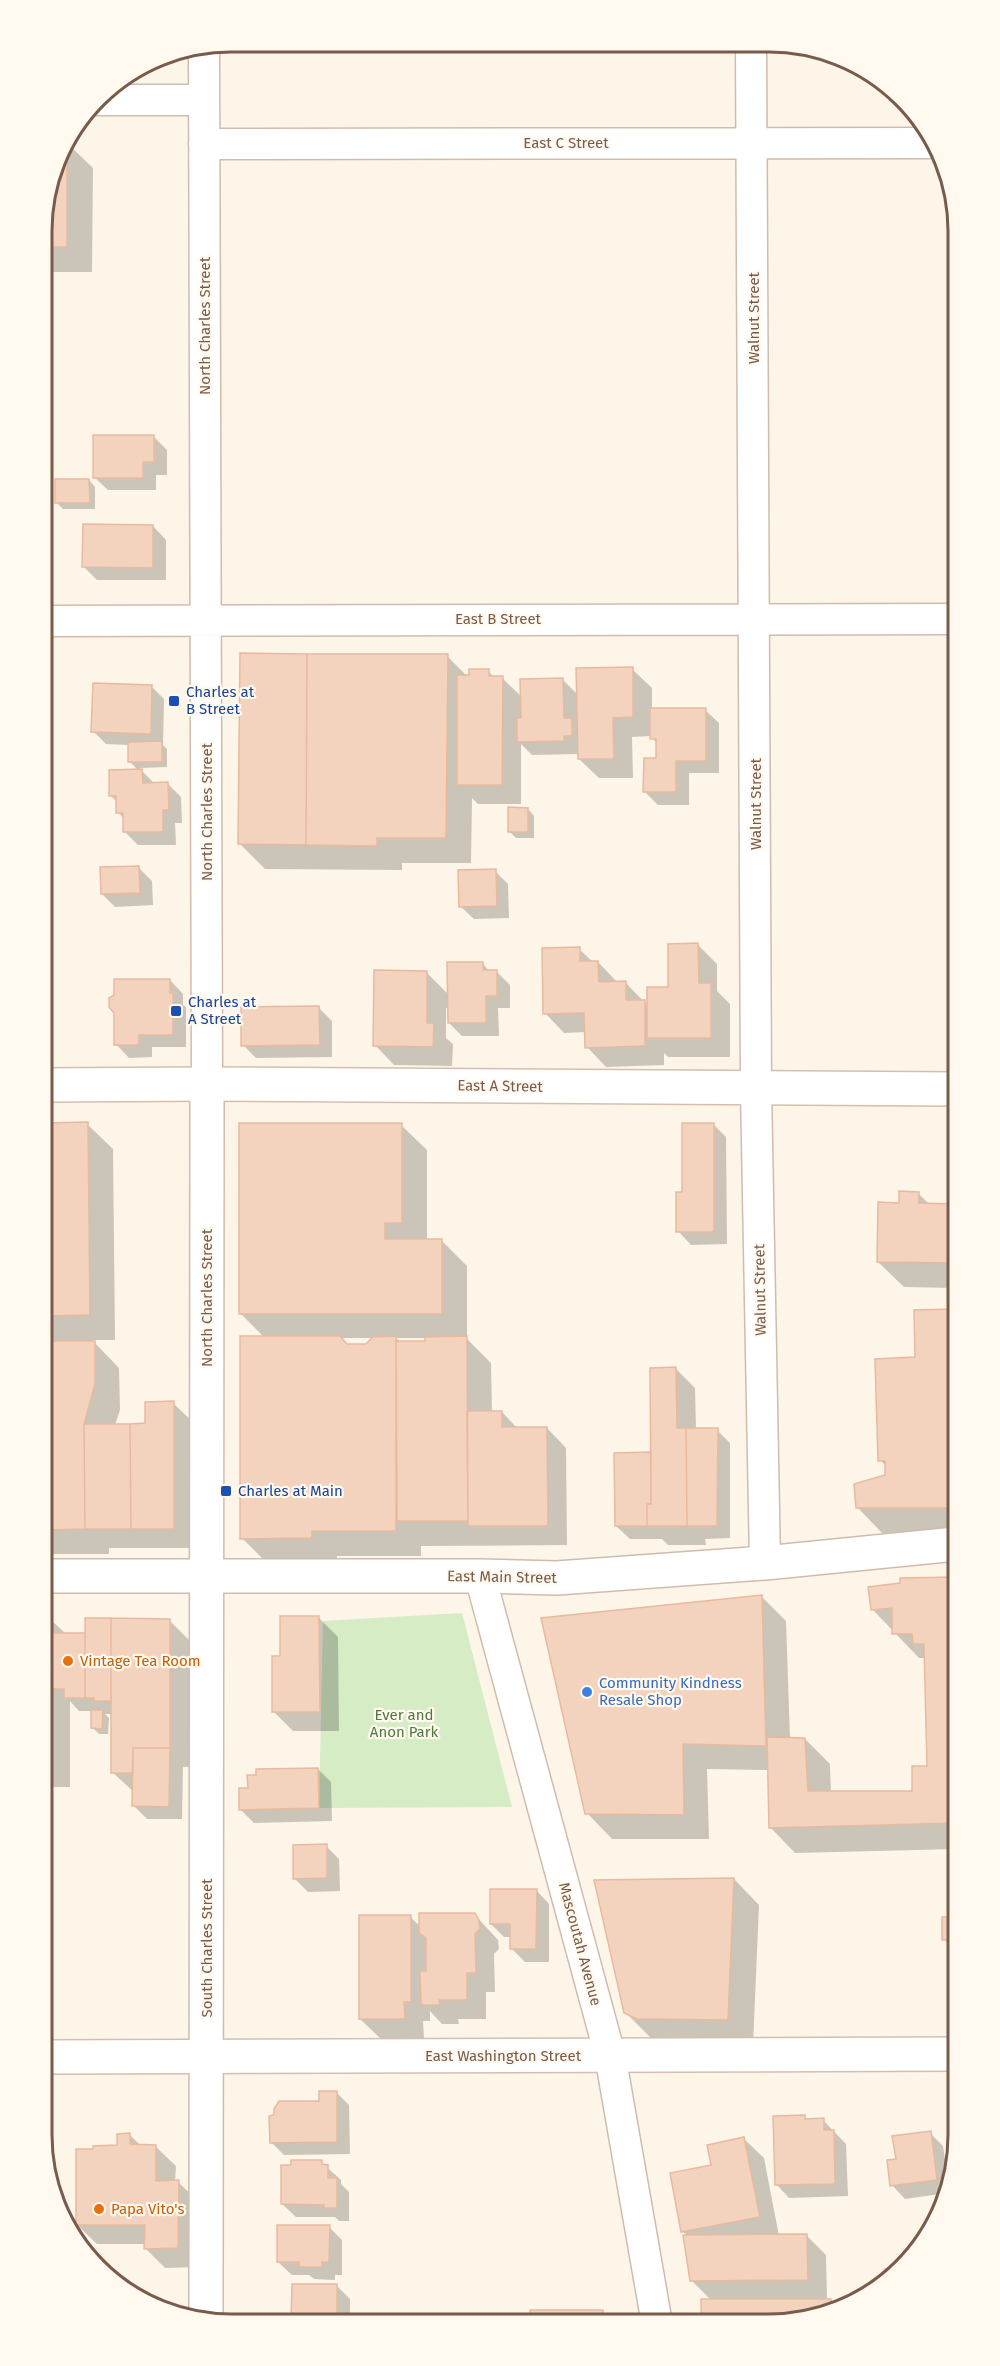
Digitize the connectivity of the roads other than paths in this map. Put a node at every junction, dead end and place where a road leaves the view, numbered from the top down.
1 (751, 52) edge
2 (204, 55) edge
3 (110, 100) edge
4 (204, 100) junction
5 (753, 142) junction
6 (924, 143) edge
7 (204, 144) junction
8 (207, 619) junction
9 (756, 619) junction
10 (948, 619) edge
11 (53, 621) edge
12 (207, 1084) junction
13 (53, 1085) edge
14 (756, 1089) junction
15 (948, 1089) edge
16 (947, 1545) edge
17 (765, 1563) junction
18 (52, 1576) edge
19 (207, 1576) junction
20 (480, 1576) junction
21 (947, 2054) edge
22 (610, 2055) junction
23 (207, 2057) junction
24 (52, 2058) edge
25 (206, 2311) edge
26 (655, 2314) edge

1 - 5 street, Walnut Street
2 - 4 street, North Charles Street
3 - 4 street
4 - 7 street, North Charles Street
5 - 6 street, East C Street
5 - 7 street, East C Street
5 - 9 street, Walnut Street
7 - 8 street, North Charles Street
8 - 9 street, East B Street
8 - 11 street, East B Street
8 - 12 street, North Charles Street
9 - 10 street, East B Street
9 - 14 street, Walnut Street
12 - 13 street, East A Street
12 - 14 street, East A Street
12 - 19 street, North Charles Street
14 - 15 street, East A Street
14 - 17 street, Walnut Street
16 - 17 street, East Main Street
17 - 20 street, East Main Street
18 - 19 street, East Main Street
19 - 20 street, East Main Street
19 - 23 street, South Charles Street
20 - 22 street, Mascoutah Avenue
21 - 22 street, East Washington Street
22 - 23 street, East Washington Street
22 - 26 street, Mascoutah Avenue
23 - 24 street, East Washington Street
23 - 25 street, South Charles Street

